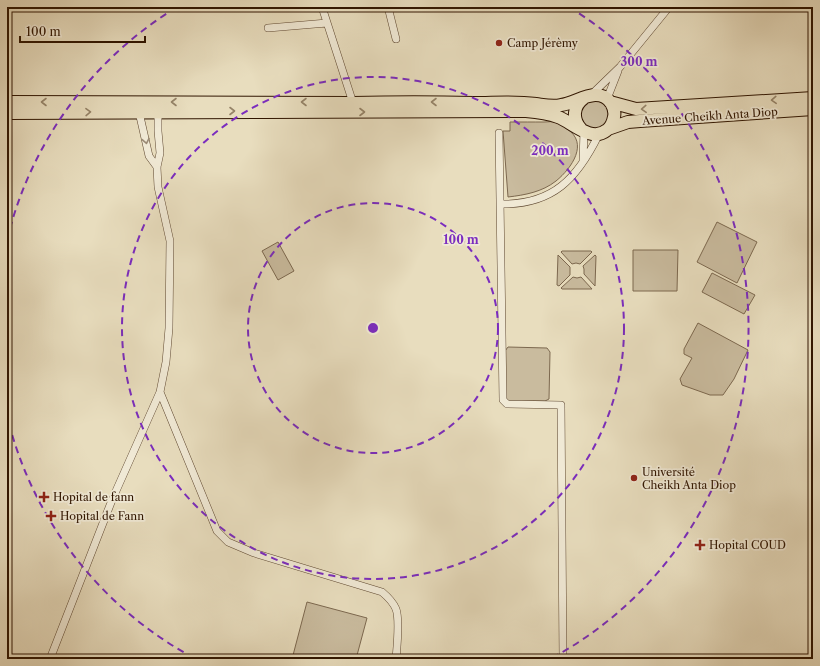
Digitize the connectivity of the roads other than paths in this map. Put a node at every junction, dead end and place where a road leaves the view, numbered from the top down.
1 (322, 7) edge
2 (388, 7) edge
3 (669, 7) edge
4 (327, 23) junction
5 (268, 28) dead end
6 (396, 39) dead end
7 (620, 67) junction
8 (588, 96) junction
9 (813, 98) edge
10 (608, 100) junction
11 (7, 102) edge
12 (353, 103) junction
13 (813, 109) edge
14 (158, 111) junction
15 (139, 112) junction
16 (7, 113) edge
17 (582, 130) junction
18 (604, 131) junction
19 (499, 133) dead end
20 (582, 163) junction
21 (157, 167) junction
22 (500, 204) junction
23 (160, 392) junction
24 (50, 659) edge
25 (396, 659) edge
26 (563, 659) edge

1 - 4 street
2 - 6 street
3 - 7 street
4 - 5 street
4 - 12 street
7 - 8 street
7 - 10 street
8 - 10 main road
8 -> 12 main road
8 - 17 main road
9 -> 10 main road, Avenue Cheikh Anta Diop
10 - 18 main road
12 -> 11 main road
13 - 18 main road, Avenue Cheikh Anta Diop
14 - 15 main road
14 -> 17 main road
14 - 21 street
16 -> 15 main road
15 -> 21 street
17 - 18 main road
17 - 20 street
18 - 20 street
19 - 22 street
20 - 22 street
21 - 23 street
22 - 26 street
23 - 24 street
23 - 25 street

